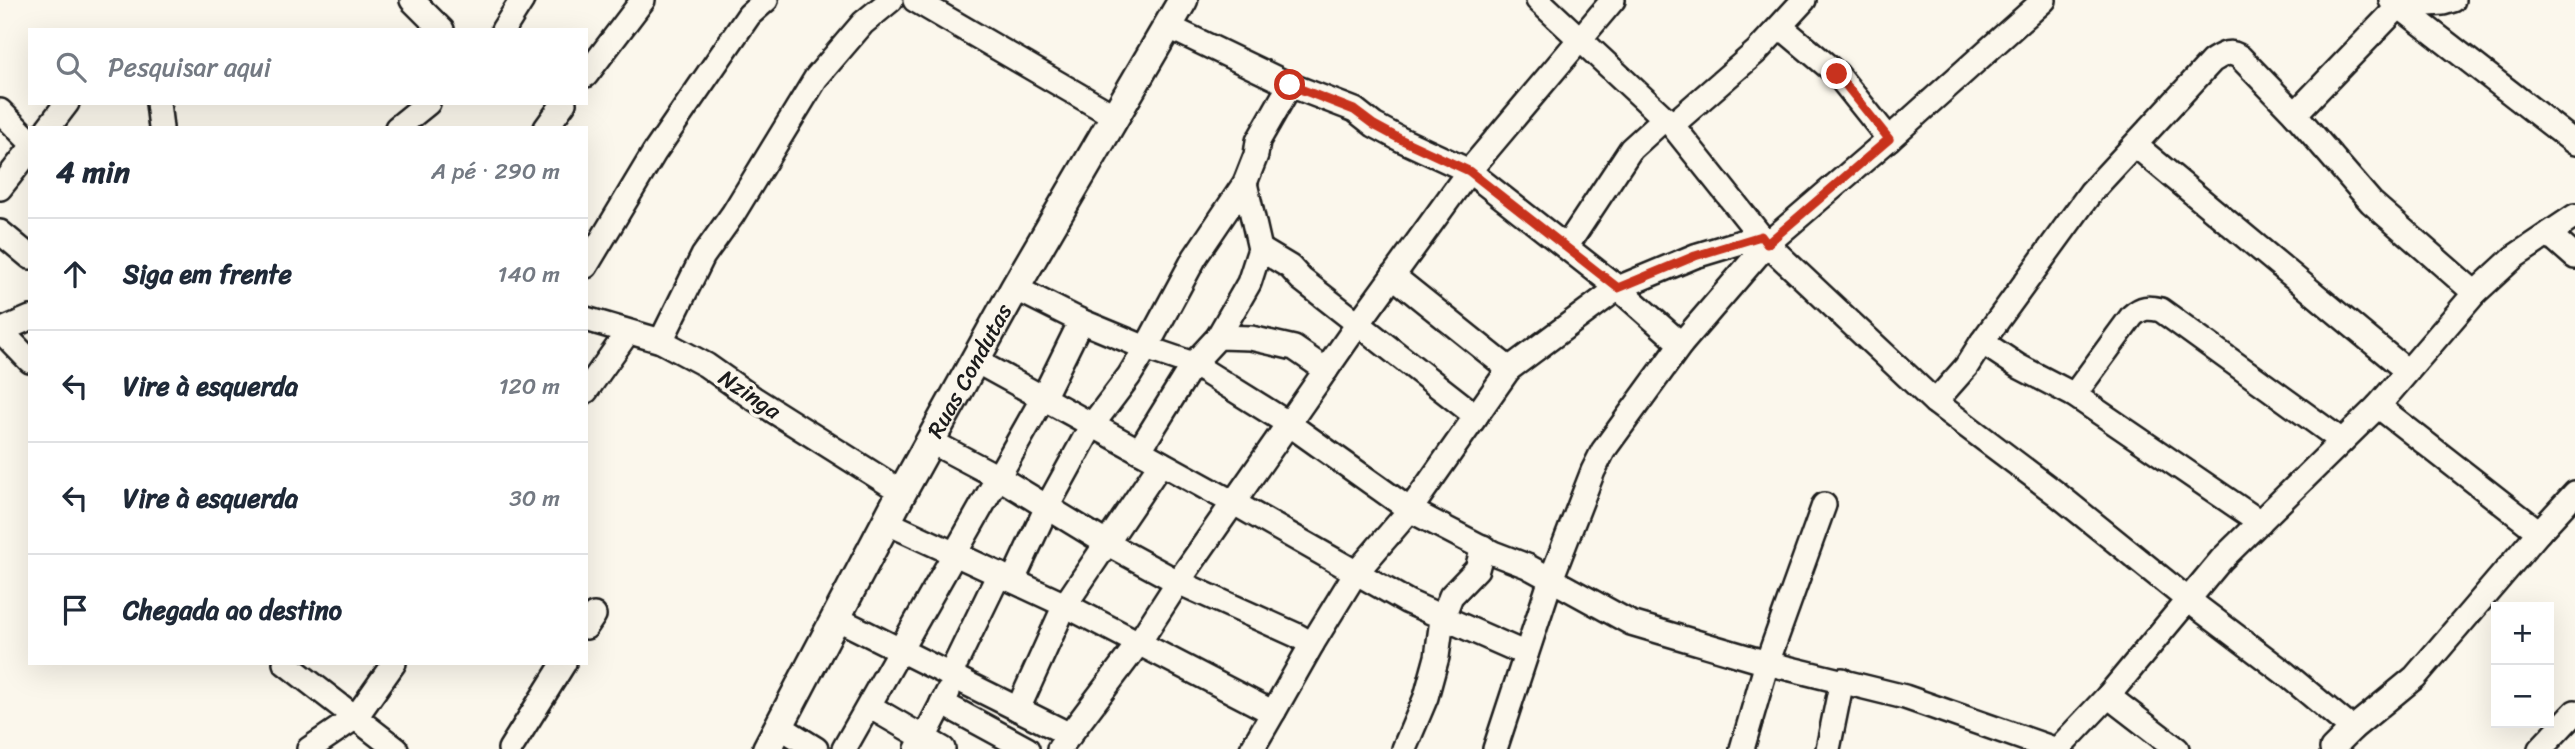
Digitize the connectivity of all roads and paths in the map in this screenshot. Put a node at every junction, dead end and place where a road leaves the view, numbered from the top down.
1 (412, 0) edge
2 (522, 0) edge
3 (643, 0) edge
4 (766, 0) edge
5 (891, 0) edge
6 (915, 0) edge
7 (1183, 0) edge
8 (1538, 0) edge
9 (1613, 0) edge
10 (1804, 0) edge
11 (2044, 0) edge
12 (2453, 0) edge
13 (2395, 3) edge
14 (1167, 26) junction
15 (1781, 27) junction
16 (440, 28) edge
17 (504, 28) edge
18 (1578, 39) junction
19 (588, 72) edge
20 (1290, 85) junction
21 (65, 105) edge
22 (158, 105) edge
23 (426, 105) edge
24 (562, 105) edge
25 (0, 111) edge
26 (2295, 114) junction
27 (1116, 117) junction
28 (1668, 122) junction
29 (50, 126) edge
30 (162, 126) edge
31 (399, 126) edge
32 (547, 126) edge
33 (28, 139) edge
34 (1889, 139) junction
35 (2575, 143) edge
36 (2135, 145) junction
37 (28, 153) edge
38 (1469, 171) junction
39 (1245, 183) junction
40 (0, 188) edge
41 (2575, 216) edge
42 (0, 232) edge
43 (2549, 234) junction
44 (1764, 240) junction
45 (1566, 247) junction
46 (1259, 249) junction
47 (28, 255) edge
48 (2575, 257) edge
49 (588, 264) edge
50 (1393, 276) junction
51 (1015, 288) junction
52 (1618, 288) junction
53 (2475, 293) junction
54 (28, 319) edge
55 (588, 320) edge
56 (1081, 321) junction
57 (1358, 324) junction
58 (0, 331) edge
59 (628, 332) junction
60 (1218, 337) junction
61 (661, 341) junction
62 (1982, 342) junction
63 (1681, 344) junction
64 (1146, 348) junction
65 (28, 359) edge
66 (974, 360) junction
67 (1193, 364) junction
68 (1509, 369) junction
69 (1326, 370) junction
70 (2407, 372) junction
71 (588, 388) edge
72 (2074, 395) junction
73 (1043, 398) junction
74 (1935, 402) junction
75 (2378, 406) junction
76 (1476, 416) junction
77 (1289, 424) junction
78 (1092, 425) junction
79 (930, 441) junction
80 (2342, 441) junction
81 (1139, 451) junction
82 (1161, 463) junction
83 (998, 477) junction
84 (902, 492) junction
85 (2575, 493) edge
86 (1234, 503) junction
87 (1824, 505) dead end
88 (1047, 507) junction
89 (1410, 510) junction
90 (886, 522) junction
91 (2260, 522) junction
92 (2539, 532) junction
93 (1106, 543) junction
94 (1483, 547) junction
95 (956, 554) junction
96 (1355, 574) junction
97 (1006, 577) junction
98 (1551, 579) junction
99 (1178, 582) junction
100 (2187, 599) junction
101 (1065, 605) junction
102 (836, 618) junction
103 (1442, 619) junction
104 (1138, 644) junction
105 (1312, 644) junction
106 (901, 650) junction
107 (1526, 654) junction
108 (1768, 663) junction
109 (288, 665) edge
110 (393, 665) edge
111 (563, 665) edge
112 (953, 676) junction
113 (1842, 680) junction
114 (2109, 696) junction
115 (942, 703) junction
116 (869, 706) junction
117 (1018, 709) junction
118 (1274, 711) junction
119 (2575, 712) edge
120 (356, 717) junction
121 (2352, 729) junction
122 (773, 738) edge
123 (1065, 742) edge
124 (928, 745) edge
125 (309, 749) edge
126 (396, 749) edge
127 (510, 749) edge
128 (816, 749) edge
129 (844, 749) edge
130 (1027, 749) edge
131 (1252, 749) edge
132 (1404, 749) edge
133 (1495, 749) edge
134 (1742, 749) edge
135 (1828, 749) edge
136 (2056, 749) edge
137 (2177, 749) edge
138 (2332, 749) edge
139 (2540, 749) edge

1 - 16 street
2 - 17 street
3 - 19 street
4 - 49 street
5 - 61 street
6 - 27 street
7 - 14 street, Ruas Condutas
8 - 18 street
9 - 18 street
10 - 15 street
11 - 34 street
12 - 13 street
13 - 26 street
13 - 35 street
14 - 20 street
14 - 27 street, Ruas Condutas
15 - 28 street
15 - 34 street
18 - 28 street
18 - 38 street
20 - 38 street
20 - 39 street
21 - 29 street
22 - 30 street
23 - 31 street
24 - 32 street
25 - 33 street
26 - 36 street
26 - 53 street
27 - 51 street, Ruas Condutas
28 - 44 street
28 - 45 street
34 - 44 street
36 - 62 street
36 - 70 street
37 - 40 street
38 - 45 street
38 - 50 street
39 - 46 street
39 - 64 street
41 - 43 street
42 - 47 street
43 - 48 street
43 - 53 street
44 - 52 street
44 - 63 street
44 - 74 street
45 - 52 street
46 - 57 street
46 - 60 street
50 - 57 street
50 - 68 street
51 - 56 street
51 - 66 street, Ruas Condutas
52 - 63 street
52 - 68 street
53 - 70 street
54 - 58 street
55 - 59 street, Nzinga
56 - 64 street
56 - 73 street
57 - 69 street
57 - 76 street
58 - 65 street
59 - 61 street, Nzinga
59 - 71 street
60 - 67 street
60 - 69 street
61 - 84 street, Nzinga
62 - 72 street
62 - 74 street
63 - 98 street
64 - 67 street
64 - 78 street
66 - 73 street
66 - 79 street, Ruas Condutas
67 - 77 street
67 - 81 street
68 - 76 street
69 - 77 street
70 - 75 street
72 - 80 street
72 - 91 street
73 - 78 street
73 - 83 street
74 - 100 street
75 - 80 street
75 - 92 street
76 - 89 street
77 - 86 street
77 - 89 street
78 - 81 street
78 - 88 street
79 - 83 street
79 - 84 street, Ruas Condutas
80 - 91 street
81 - 82 street
82 - 86 street
82 - 93 street
83 - 88 street
83 - 95 street
84 - 90 street, Ruas Condutas
85 - 92 street
86 - 96 street
86 - 99 street
87 - 108 street
88 - 93 street
88 - 97 street
89 - 94 street
89 - 96 street
90 - 95 street
90 - 102 street, Ruas Condutas
91 - 100 street
92 - 121 street
93 - 99 street
93 - 101 street
94 - 98 street
94 - 103 street
95 - 97 street
95 - 106 street
96 - 103 street
96 - 105 street
97 - 101 street
97 - 112 street
98 - 107 street
98 - 108 street
99 - 104 street
99 - 105 street
100 - 114 street
100 - 121 street
101 - 104 street
101 - 117 street
102 - 106 street
102 - 122 street, Ruas Condutas
103 - 107 street
103 - 132 street
104 - 118 street
104 - 123 street
105 - 118 street
106 - 112 street
106 - 116 street
107 - 133 street
108 - 113 street
108 - 134 street
109 - 120 street
110 - 120 street
111 - 127 street
112 - 115 street
112 - 117 street
113 - 135 street
113 - 136 street
114 - 136 street
114 - 137 street
115 - 124 street
115 - 130 street
116 - 124 street
116 - 129 street
117 - 123 street
118 - 131 street
119 - 139 street
120 - 125 street
120 - 126 street
121 - 138 street
122 - 128 street

